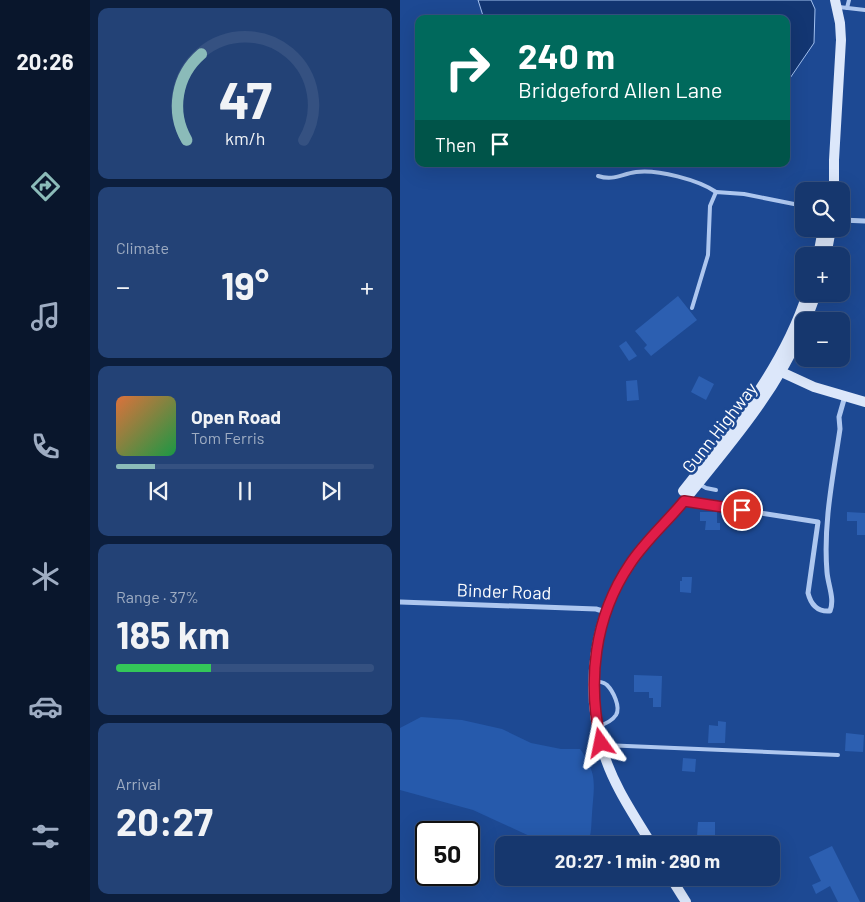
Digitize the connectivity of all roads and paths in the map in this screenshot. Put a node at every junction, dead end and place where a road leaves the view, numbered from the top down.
1 (849, 0) edge
2 (836, 3) edge
3 (847, 8) junction
4 (865, 10) edge
5 (834, 160) junction
6 (598, 176) dead end
7 (830, 182) edge
8 (834, 182) edge
9 (716, 192) junction
10 (795, 204) edge
11 (850, 220) edge
12 (865, 221) edge
13 (804, 302) edge
14 (692, 308) dead end
15 (795, 341) edge
16 (777, 370) junction
17 (845, 396) junction
18 (865, 402) edge
19 (695, 481) junction
20 (716, 490) dead end
21 (684, 501) junction
22 (643, 547) junction
23 (400, 602) edge
24 (606, 612) junction
25 (593, 680) junction
26 (597, 727) junction
27 (601, 745) junction
28 (838, 755) dead end
29 (647, 836) edge
30 (676, 886) edge
31 (686, 902) edge

1 - 3 lane
2 - 3 lane
2 - 5 main road
3 - 4 lane
5 - 7 main road
5 - 8 main road
6 - 9 lane
9 - 10 lane
9 - 14 lane
11 - 12 street
13 - 16 main road
15 - 16 main road, Gunn Highway
16 - 17 main road
16 - 19 main road, Gunn Highway
17 - 18 main road
17 - 21 street
19 - 20 lane
19 - 21 main road, Gunn Highway
19 - 22 main road
21 - 22 main road, Gunn Highway
22 - 24 main road, Gunn Highway
23 - 24 street, Binder Road
24 - 25 main road, Gunn Highway
25 - 26 main road, Gunn Highway
25 - 26 lane
26 - 27 main road, Gunn Highway
27 - 28 lane
27 - 29 main road, Gunn Highway
30 - 31 main road

